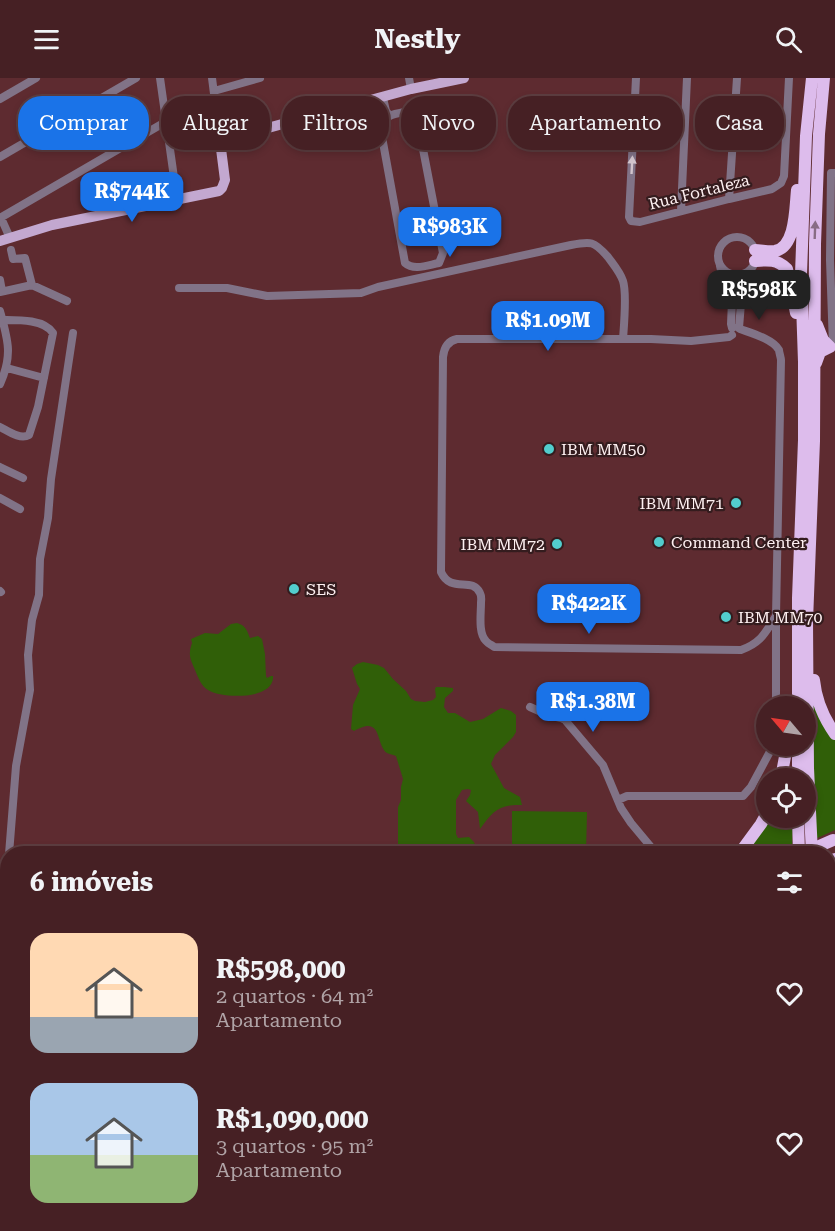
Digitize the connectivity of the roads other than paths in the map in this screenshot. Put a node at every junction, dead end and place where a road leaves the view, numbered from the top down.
1 (36, 78) edge
2 (136, 78) edge
3 (160, 78) edge
4 (212, 78) edge
5 (260, 78) edge
6 (409, 78) edge
7 (464, 78) edge
8 (636, 78) edge
9 (687, 78) edge
10 (737, 78) edge
11 (789, 78) edge
12 (812, 78) edge
13 (824, 78) edge
14 (411, 90) junction
15 (214, 91) junction
16 (163, 96) edge
17 (215, 96) edge
18 (0, 99) edge
19 (389, 100) edge
20 (389, 115) edge
21 (161, 125) edge
22 (807, 136) junction
23 (171, 150) edge
24 (221, 150) edge
25 (384, 150) edge
26 (0, 157) edge
27 (833, 173) edge
28 (177, 198) junction
29 (729, 199) junction
30 (681, 211) junction
31 (1, 218) edge
32 (5, 239) edge
33 (11, 250) dead end
34 (833, 259) edge
35 (753, 260) junction
36 (720, 262) junction
37 (727, 272) junction
38 (0, 280) edge
39 (32, 285) junction
40 (179, 288) dead end
41 (736, 291) junction
42 (1, 292) edge
43 (67, 301) dead end
44 (0, 311) edge
45 (3, 320) junction
46 (815, 321) junction
47 (736, 331) junction
48 (73, 333) dead end
49 (623, 339) junction
50 (833, 346) edge
51 (804, 362) junction
52 (7, 368) junction
53 (815, 369) junction
54 (44, 378) junction
55 (0, 384) edge
56 (0, 427) edge
57 (0, 469) edge
58 (23, 478) dead end
59 (0, 498) edge
60 (20, 509) dead end
61 (798, 598) junction
62 (776, 616) junction
63 (807, 621) junction
64 (762, 639) junction
65 (775, 645) junction
66 (776, 696) edge
67 (791, 696) edge
68 (798, 696) edge
69 (530, 707) dead end
70 (835, 734) edge
71 (768, 756) edge
72 (618, 800) junction
73 (758, 828) edge
74 (799, 828) edge
75 (834, 839) edge
76 (10, 846) edge
77 (646, 846) edge
78 (745, 846) edge
79 (800, 846) edge
80 (812, 846) edge
81 (818, 846) edge

1 - 18 street
2 - 26 street
3 - 16 street
4 - 15 street
5 - 15 street
6 - 14 street
7 - 14 main road
30 -> 8 street, Rua Fortaleza
9 - 30 street
10 - 29 street
11 - 29 street, Rua Fortaleza
12 - 22 highway
46 -> 13 highway
14 - 19 main road
15 - 17 street
20 - 25 street
21 - 31 street
22 - 35 highway
22 - 51 highway
23 - 28 street
24 - 28 main road
27 - 34 street
28 - 32 main road
29 - 30 street, Rua Fortaleza
31 - 32 street
33 - 39 street
34 - 50 street
35 - 36 street
35 - 37 street
35 - 41 street
35 - 51 highway
36 - 37 street
36 - 41 street
37 - 41 street
38 - 42 street
39 - 42 street
39 - 43 street
40 - 49 street
41 - 47 street
41 - 47 street
44 - 45 street
45 - 52 street
45 - 54 street
46 - 50 highway
46 - 53 highway
47 - 49 street
47 - 62 street
48 - 76 street
49 - 64 street
50 - 53 highway
51 - 61 highway
52 - 54 street
52 - 55 street
53 - 63 highway
54 - 56 street
57 - 58 street
59 - 60 street
61 - 67 highway
61 - 68 highway
62 - 64 street
62 - 65 street
63 - 70 highway
63 - 80 highway
64 - 65 street
65 - 66 street
69 - 72 street
71 - 72 street
72 - 77 street
73 - 78 highway
74 - 79 highway
75 - 81 highway, bridge

